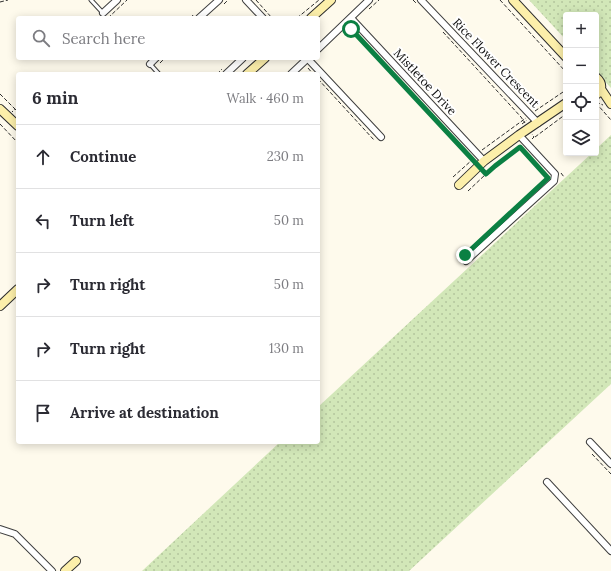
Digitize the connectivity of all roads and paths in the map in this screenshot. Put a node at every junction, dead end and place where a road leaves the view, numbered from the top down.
1 (8, 0) edge
2 (91, 0) edge
3 (117, 0) edge
4 (127, 0) edge
5 (218, 0) edge
6 (246, 0) edge
7 (256, 0) edge
8 (319, 0) edge
9 (331, 0) edge
10 (370, 0) edge
11 (413, 0) edge
12 (500, 0) edge
13 (513, 0) edge
14 (0, 2) edge
15 (419, 2) edge
16 (103, 13) joint
17 (110, 16) edge
18 (201, 16) edge
19 (261, 16) edge
20 (270, 16) edge
21 (299, 16) edge
22 (313, 16) edge
23 (351, 18) junction
24 (351, 29) dead end
25 (441, 30) dead end
26 (320, 47) edge
27 (563, 54) edge
28 (154, 60) edge
29 (241, 60) edge
30 (263, 60) edge
31 (306, 60) edge
32 (310, 60) edge
33 (150, 64) joint
34 (308, 68) dead end
35 (563, 69) edge
36 (157, 72) edge
37 (228, 72) edge
38 (249, 72) edge
39 (293, 72) edge
40 (311, 72) edge
41 (599, 80) edge
42 (320, 81) edge
43 (601, 88) junction
44 (563, 92) edge
45 (599, 93) edge
46 (599, 98) edge
47 (563, 105) edge
48 (611, 105) edge
49 (599, 106) edge
50 (0, 108) edge
51 (534, 112) dead end
52 (7, 116) junction
53 (563, 116) edge
54 (611, 120) edge
55 (538, 123) junction
56 (0, 124) edge
57 (16, 124) edge
58 (16, 128) edge
59 (528, 129) junction
60 (519, 135) junction
61 (381, 137) dead end
62 (534, 137) junction
63 (374, 140) dead end
64 (530, 140) dead end
65 (16, 141) edge
66 (472, 159) junction
67 (481, 164) junction
68 (486, 174) junction
69 (453, 177) dead end
70 (548, 178) dead end
71 (459, 185) dead end
72 (468, 191) dead end
73 (466, 261) dead end
74 (16, 292) edge
75 (0, 306) edge
76 (590, 442) dead end
77 (592, 453) dead end
78 (611, 464) edge
79 (611, 474) edge
80 (548, 482) dead end
81 (0, 529) edge
82 (611, 551) edge
83 (76, 560) dead end
84 (52, 571) edge
85 (65, 571) edge

1 - 14 path
2 - 16 lane
3 - 16 street
4 - 17 path
5 - 18 street
6 - 19 street
7 - 20 path
8 - 21 path
9 - 22 street
10 - 23 street
11 - 15 path
12 - 35 path
13 - 27 street
15 - 55 street, Rice Flower Crescent
23 - 26 street
23 - 67 street, Mistletoe Drive
24 - 66 path
25 - 59 path
28 - 33 street
29 - 37 street
30 - 38 street
31 - 39 street
32 - 61 street
33 - 36 lane
34 - 40 path
41 - 43 street
42 - 63 path
43 - 45 street
43 - 48 street
44 - 51 path
46 - 48 street
47 - 55 street
49 - 54 path
50 - 52 street
52 - 57 street
52 - 58 street
53 - 62 path
55 - 59 street
56 - 65 path
59 - 60 street
59 - 62 path
60 - 67 street
60 - 73 street
62 - 64 path
66 - 67 path
66 - 69 path
67 - 68 path
67 - 71 street
68 - 70 path
68 - 72 path
74 - 75 street
76 - 78 street
77 - 79 path
80 - 82 street
81 - 84 street
83 - 85 street

